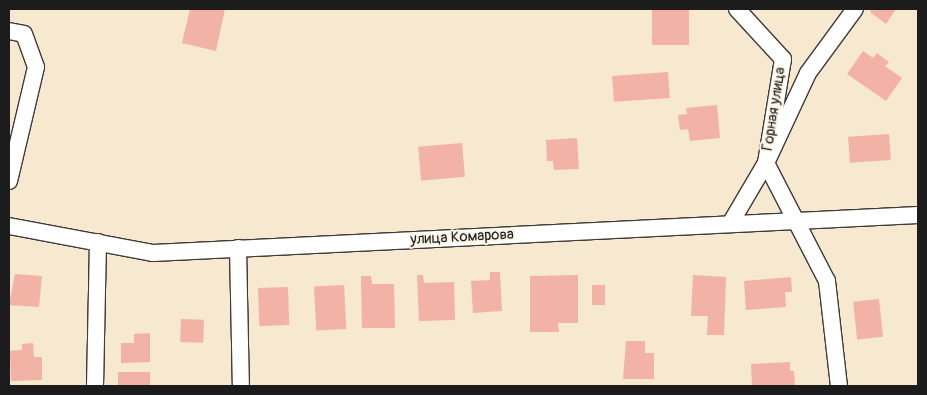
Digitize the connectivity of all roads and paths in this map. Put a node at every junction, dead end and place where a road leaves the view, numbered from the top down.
1 (737, 9) edge
2 (855, 9) edge
3 (9, 31) edge
4 (766, 163) junction
5 (9, 181) edge
6 (918, 215) edge
7 (795, 221) junction
8 (730, 224) junction
9 (9, 226) edge
10 (98, 242) junction
11 (238, 248) junction
12 (95, 386) edge
13 (241, 386) edge
14 (839, 386) edge

1 - 4 street, Горная улица
2 - 4 street
3 - 5 street
4 - 7 street, Горная улица
4 - 8 street
6 - 7 street, улица Комарова
7 - 8 street, улица Комарова
7 - 14 street, Горная улица
8 - 11 street, улица Комарова
9 - 10 street, улица Комарова
10 - 11 street, улица Комарова
10 - 12 street
11 - 13 street

